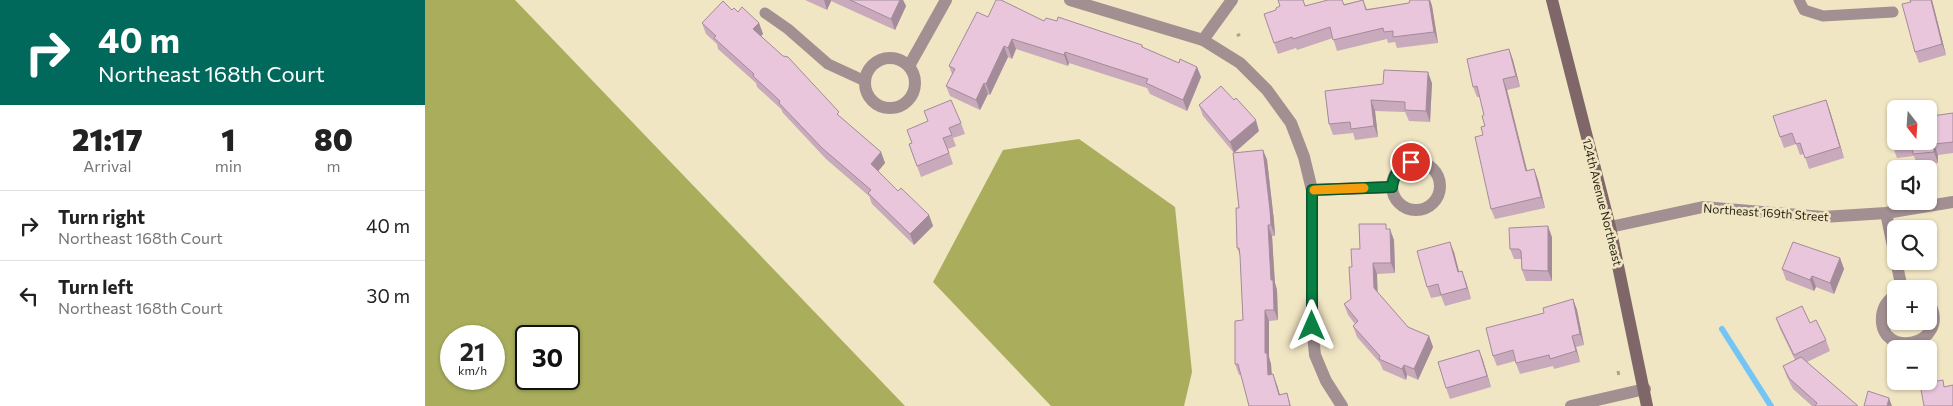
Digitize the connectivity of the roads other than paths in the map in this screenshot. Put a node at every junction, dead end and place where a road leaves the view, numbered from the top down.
1 (946, 0) edge
2 (1070, 0) edge
3 (1232, 0) edge
4 (1552, 0) edge
5 (1799, 0) edge
6 (1893, 12) dead end
7 (765, 13) dead end
8 (1203, 40) junction
9 (909, 66) junction
10 (865, 82) junction
11 (1392, 187) dead end
12 (1312, 190) junction
13 (1953, 202) edge
14 (1886, 212) junction
15 (1610, 227) junction
16 (1900, 280) edge
17 (1887, 302) edge
18 (1931, 330) edge
19 (1645, 389) junction
20 (1342, 406) edge
21 (1571, 406) edge
22 (1647, 406) edge

1 - 9 street
2 - 8 street
3 - 8 street
4 - 15 street, 124th Avenue Northeast
5 - 6 lane
7 - 10 lane
8 - 12 street
9 - 10 street
9 - 10 street
11 - 12 street
12 - 20 street
13 - 14 street, Northeast 169th Street
14 - 15 street, Northeast 169th Street
14 - 16 street
15 - 19 street, 124th Avenue Northeast
17 - 18 street
19 - 21 street
19 - 22 street, 124th Avenue Northeast

